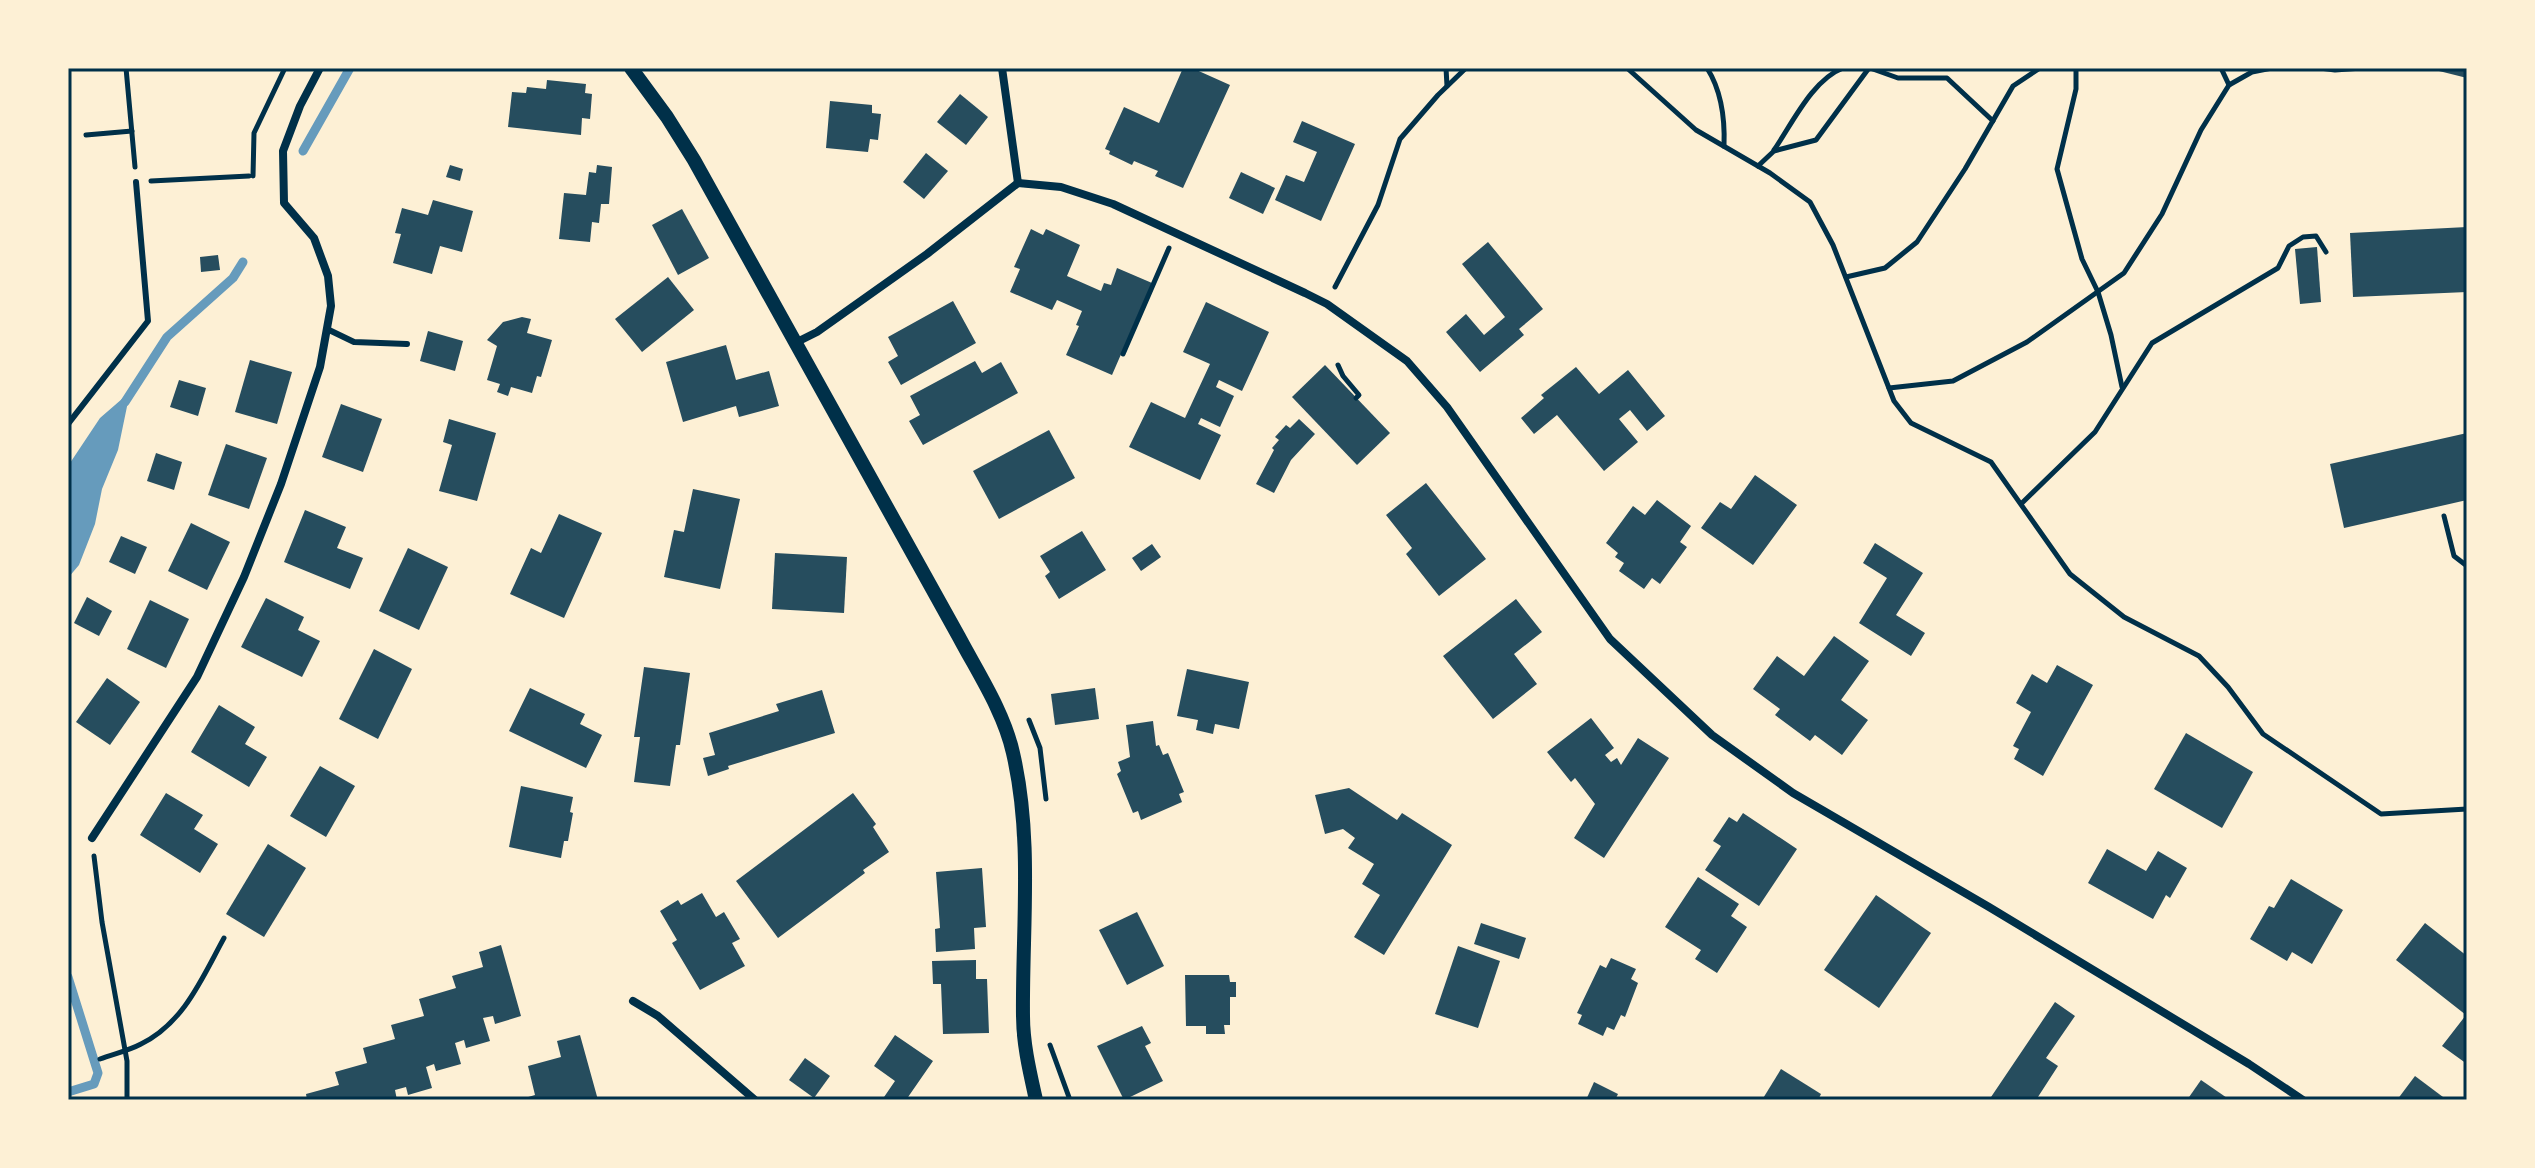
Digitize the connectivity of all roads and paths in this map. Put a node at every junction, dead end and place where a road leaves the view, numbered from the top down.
1 (126, 68) edge
2 (285, 68) edge
3 (320, 68) edge
4 (631, 68) edge
5 (1002, 68) edge
6 (1446, 68) edge
7 (1466, 68) edge
8 (1627, 68) edge
9 (1707, 68) edge
10 (1843, 68) edge
11 (1869, 68) edge
12 (2040, 68) edge
13 (2076, 68) edge
14 (2221, 68) edge
15 (2272, 68) edge
16 (2320, 68) edge
17 (2362, 68) edge
18 (2253, 70) edge
19 (2229, 85) junction
20 (1447, 86) junction
21 (1993, 121) junction
22 (132, 131) junction
23 (86, 135) dead end
24 (1724, 147) junction
25 (1774, 151) junction
26 (1758, 166) junction
27 (136, 182) junction
28 (1018, 183) junction
29 (1169, 248) dead end
30 (2326, 252) dead end
31 (1846, 277) junction
32 (2098, 292) junction
33 (1327, 304) junction
34 (327, 329) junction
35 (795, 343) junction
36 (407, 344) dead end
37 (1123, 354) dead end
38 (1338, 365) dead end
39 (1889, 388) junction
40 (2123, 388) junction
41 (1356, 398) dead end
42 (68, 424) edge
43 (2022, 503) junction
44 (2444, 516) dead end
45 (2467, 566) edge
46 (2467, 809) edge
47 (92, 838) joint
48 (224, 938) dead end
49 (633, 1001) dead end
50 (125, 1050) junction
51 (100, 1059) dead end
52 (127, 1100) edge
53 (755, 1100) edge
54 (1036, 1100) edge
55 (2303, 1100) edge

1 - 22 path
2 - 27 path
3 - 34 street
4 - 35 street
5 - 28 street
6 - 20 path
7 - 20 path
8 - 24 path
9 - 24 path
10 - 25 path
11 - 21 path
11 - 25 path
12 - 21 path
13 - 32 path
14 - 19 path
15 - 18 path
16 - 17 path
18 - 19 path
19 - 32 path
20 - 33 path
21 - 31 path
22 - 23 path
22 - 27 path
24 - 26 path
25 - 26 path
26 - 31 path
27 - 42 lane
28 - 33 street
28 - 35 street
29 - 37 path
30 - 40 path
31 - 39 path
32 - 39 path
32 - 40 path
33 - 55 street
34 - 36 lane
34 - 47 street
35 - 54 street
38 - 41 path
39 - 43 path
40 - 43 path
43 - 46 path
44 - 45 path
47 - 50 path
48 - 50 path
49 - 53 street
50 - 51 path
50 - 52 path

